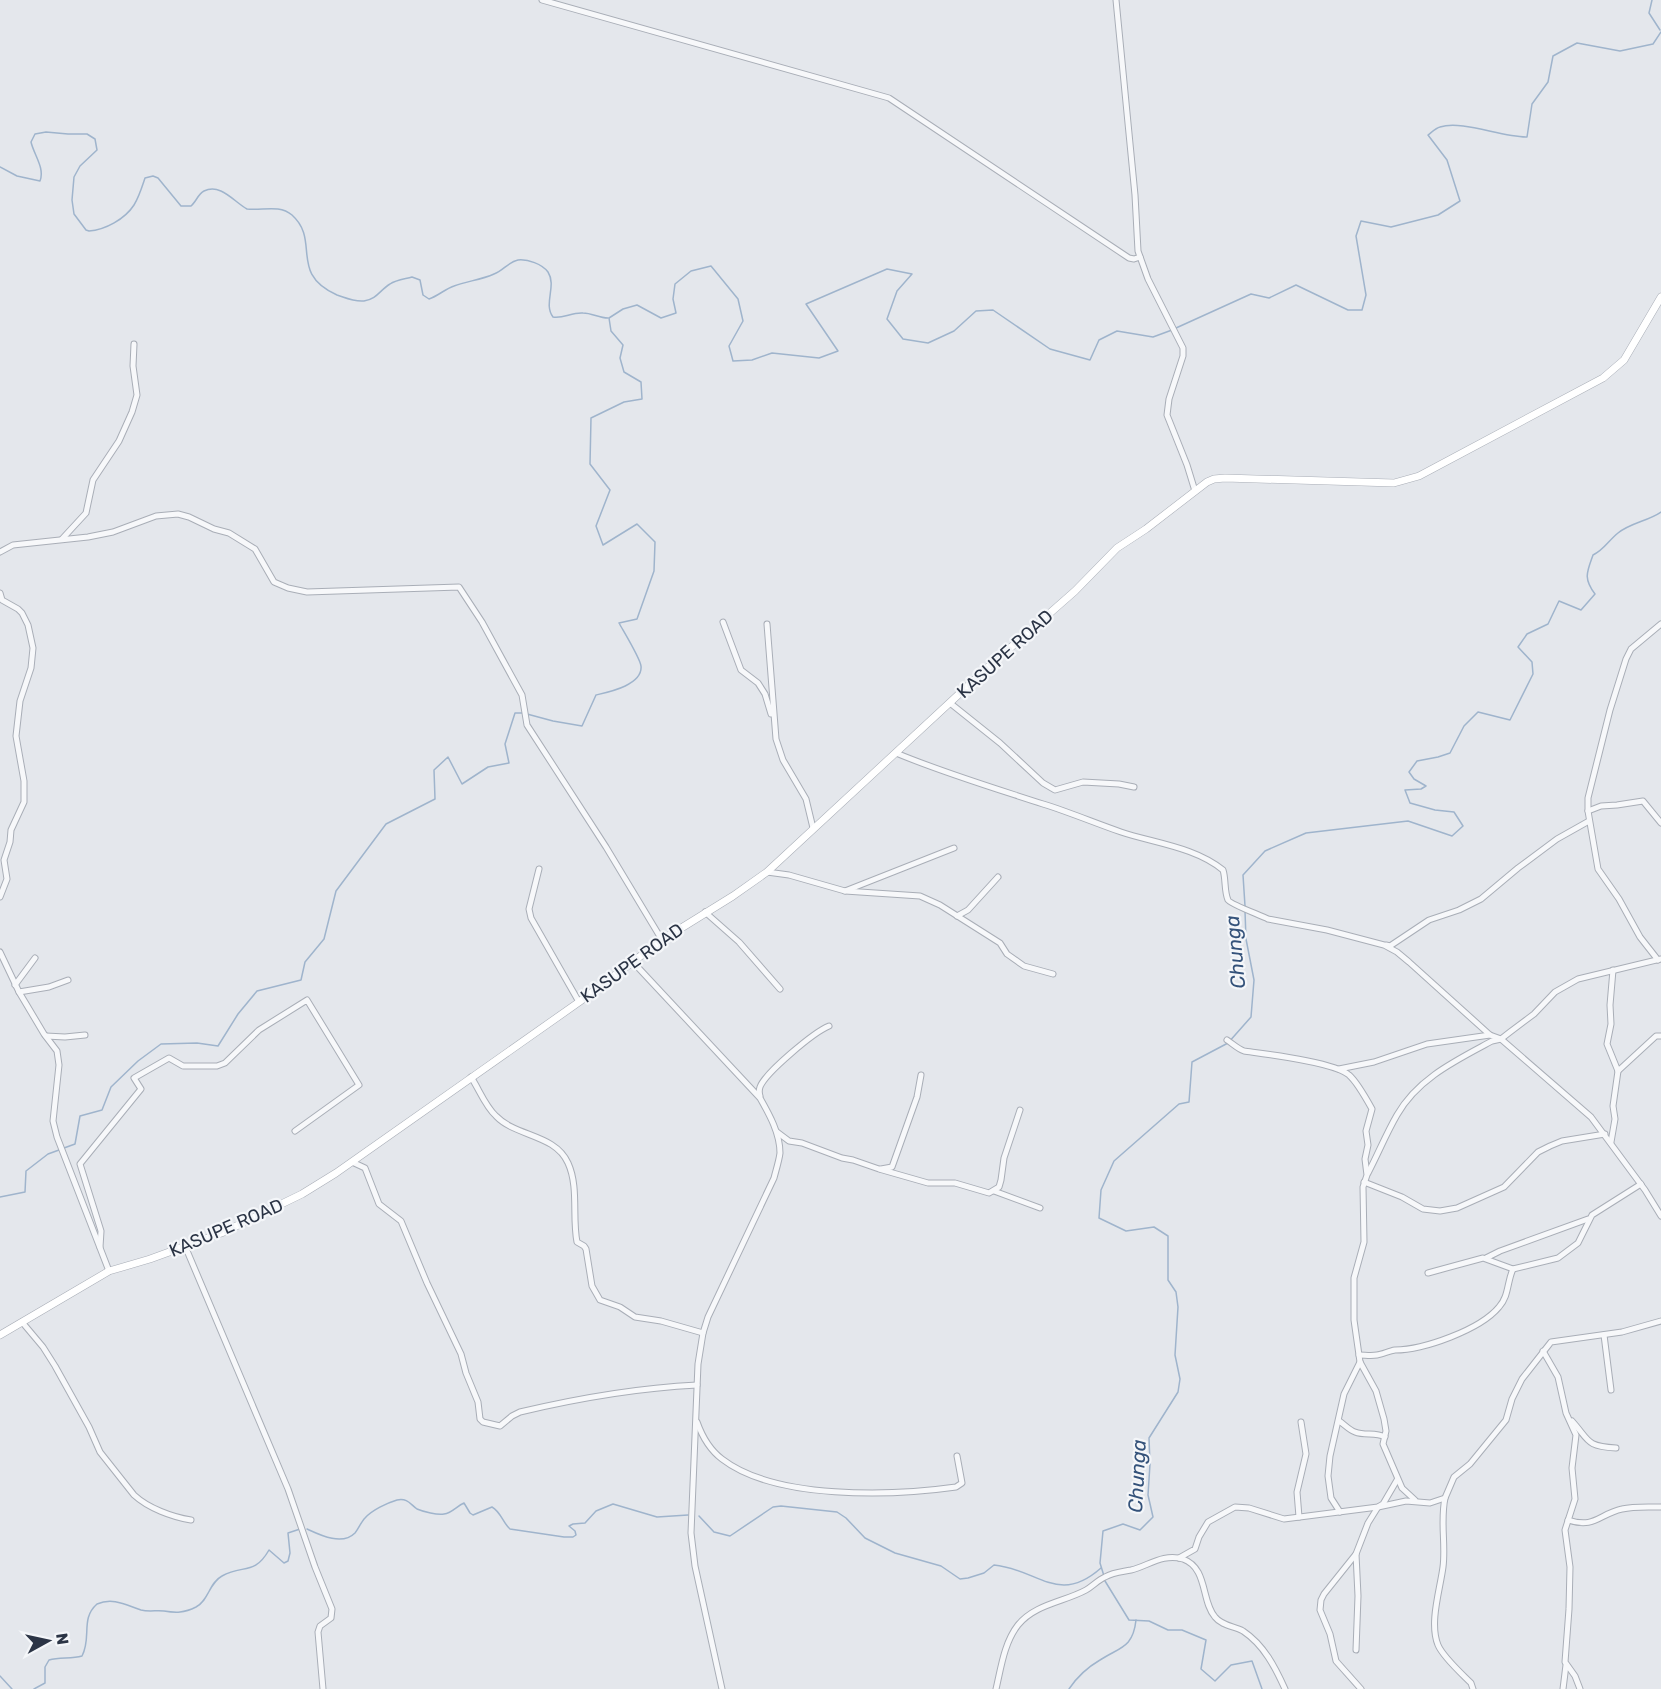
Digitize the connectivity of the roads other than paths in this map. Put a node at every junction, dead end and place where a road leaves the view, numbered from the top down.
1 (542, 0) edge
2 (1116, 0) edge
3 (1140, 257) junction
4 (1661, 297) edge
5 (134, 344) dead end
6 (1195, 491) junction
7 (60, 541) junction
8 (0, 552) edge
9 (0, 593) edge
10 (723, 622) dead end
11 (766, 624) dead end
12 (1661, 624) edge
13 (950, 703) junction
14 (774, 722) junction
15 (896, 753) junction
16 (1134, 788) dead end
17 (1588, 810) junction
18 (1589, 821) junction
19 (1661, 823) edge
20 (813, 828) junction
21 (954, 848) dead end
22 (539, 869) dead end
23 (767, 872) junction
24 (998, 877) dead end
25 (845, 891) junction
26 (0, 897) edge
27 (705, 912) junction
28 (957, 916) junction
29 (662, 940) junction
30 (1384, 945) junction
31 (0, 952) edge
32 (35, 958) dead end
33 (1659, 960) edge
34 (632, 961) junction
35 (1613, 970) junction
36 (1053, 974) dead end
37 (68, 980) dead end
38 (15, 985) junction
39 (780, 989) dead end
40 (19, 992) junction
41 (579, 1002) junction
42 (828, 1026) dead end
43 (85, 1035) dead end
44 (1490, 1035) junction
45 (46, 1036) junction
46 (1661, 1036) edge
47 (1501, 1039) junction
48 (1230, 1042) dead end
49 (1339, 1069) junction
50 (1618, 1071) junction
51 (921, 1075) dead end
52 (471, 1077) junction
53 (760, 1098) junction
54 (1020, 1110) dead end
55 (295, 1131) dead end
56 (775, 1131) junction
57 (1605, 1134) junction
58 (1611, 1142) junction
59 (352, 1161) junction
60 (880, 1170) junction
61 (1367, 1174) junction
62 (1364, 1182) junction
63 (1641, 1184) junction
64 (994, 1191) junction
65 (1040, 1208) dead end
66 (1659, 1208) edge
67 (1661, 1216) edge
68 (1590, 1218) junction
69 (185, 1246) junction
70 (100, 1247) junction
71 (1486, 1258) junction
72 (1513, 1269) junction
73 (109, 1271) junction
74 (1428, 1273) dead end
75 (1661, 1321) edge
76 (22, 1322) junction
77 (703, 1333) junction
78 (0, 1335) edge
79 (1604, 1335) junction
80 (1543, 1351) junction
81 (1359, 1355) junction
82 (1360, 1362) junction
83 (697, 1385) junction
84 (1611, 1390) dead end
85 (1566, 1413) junction
86 (695, 1417) junction
87 (1339, 1421) junction
88 (1301, 1422) dead end
89 (1385, 1437) junction
90 (1616, 1448) dead end
91 (957, 1456) dead end
92 (1397, 1480) junction
93 (1445, 1498) junction
94 (1416, 1501) junction
95 (1378, 1507) junction
96 (1661, 1507) edge
97 (1340, 1512) junction
98 (1299, 1516) junction
99 (191, 1520) dead end
100 (1568, 1520) junction
101 (1356, 1554) junction
102 (1179, 1558) junction
103 (1356, 1650) dead end
104 (1566, 1664) junction
105 (323, 1689) edge
106 (723, 1689) edge
107 (996, 1689) edge
108 (1285, 1689) edge
109 (1361, 1689) edge
110 (1473, 1689) edge
111 (1563, 1689) edge
112 (1580, 1689) edge

1 - 3 street
2 - 3 street
3 - 6 street
4 - 6 street, KASUPE ROAD
5 - 7 street
6 - 13 street, KASUPE ROAD
7 - 8 street
7 - 29 street
9 - 26 street
10 - 14 street
11 - 14 street
12 - 17 street
13 - 15 street, KASUPE ROAD
13 - 16 street
14 - 20 street
15 - 20 street, KASUPE ROAD
15 - 30 street
17 - 18 street
17 - 19 street
18 - 30 street
18 - 33 street
20 - 23 street, KASUPE ROAD
21 - 25 street
22 - 41 street
23 - 25 street
23 - 27 street, KASUPE ROAD
24 - 28 street
25 - 28 street
27 - 29 street, KASUPE ROAD
27 - 39 street
28 - 36 street
29 - 34 street, KASUPE ROAD
30 - 44 street
31 - 38 street
32 - 38 street
33 - 35 street
34 - 41 street, KASUPE ROAD
34 - 53 street
35 - 47 street
35 - 50 street
37 - 40 street
38 - 40 street
40 - 45 street
41 - 52 street, KASUPE ROAD
42 - 53 street
43 - 45 street
44 - 47 street
44 - 49 street
45 - 70 street
46 - 50 street
47 - 57 street
47 - 61 street
48 - 49 street
49 - 61 street
50 - 58 street
51 - 60 street
52 - 59 street, KASUPE ROAD
52 - 77 street
53 - 56 street
54 - 64 street
55 - 70 street
56 - 60 street
56 - 77 street
57 - 58 street
57 - 62 street
58 - 63 street
59 - 69 street, KASUPE ROAD
59 - 83 street
60 - 64 street
61 - 62 street
62 - 81 street
63 - 66 street
63 - 68 street
64 - 65 street
66 - 67 street
68 - 71 street
68 - 72 street
69 - 73 street, KASUPE ROAD
69 - 105 street
70 - 73 street
71 - 72 street
71 - 74 street
72 - 81 street
73 - 76 street, KASUPE ROAD
75 - 79 street
76 - 78 street, KASUPE ROAD
76 - 99 street
77 - 83 street
79 - 80 street
79 - 84 street
80 - 85 street
80 - 93 street
81 - 82 street
82 - 87 street
82 - 89 street
83 - 86 street
85 - 90 street
85 - 100 street
86 - 91 street
86 - 106 street
87 - 89 street
87 - 97 street
88 - 98 street
89 - 92 street
92 - 94 street
92 - 95 street
93 - 94 street
93 - 110 street
94 - 95 street
95 - 97 street
95 - 101 street
96 - 100 street
97 - 98 street
98 - 102 street
100 - 104 street
101 - 103 street
101 - 109 street
102 - 107 street
102 - 108 street
104 - 111 street
104 - 112 street

